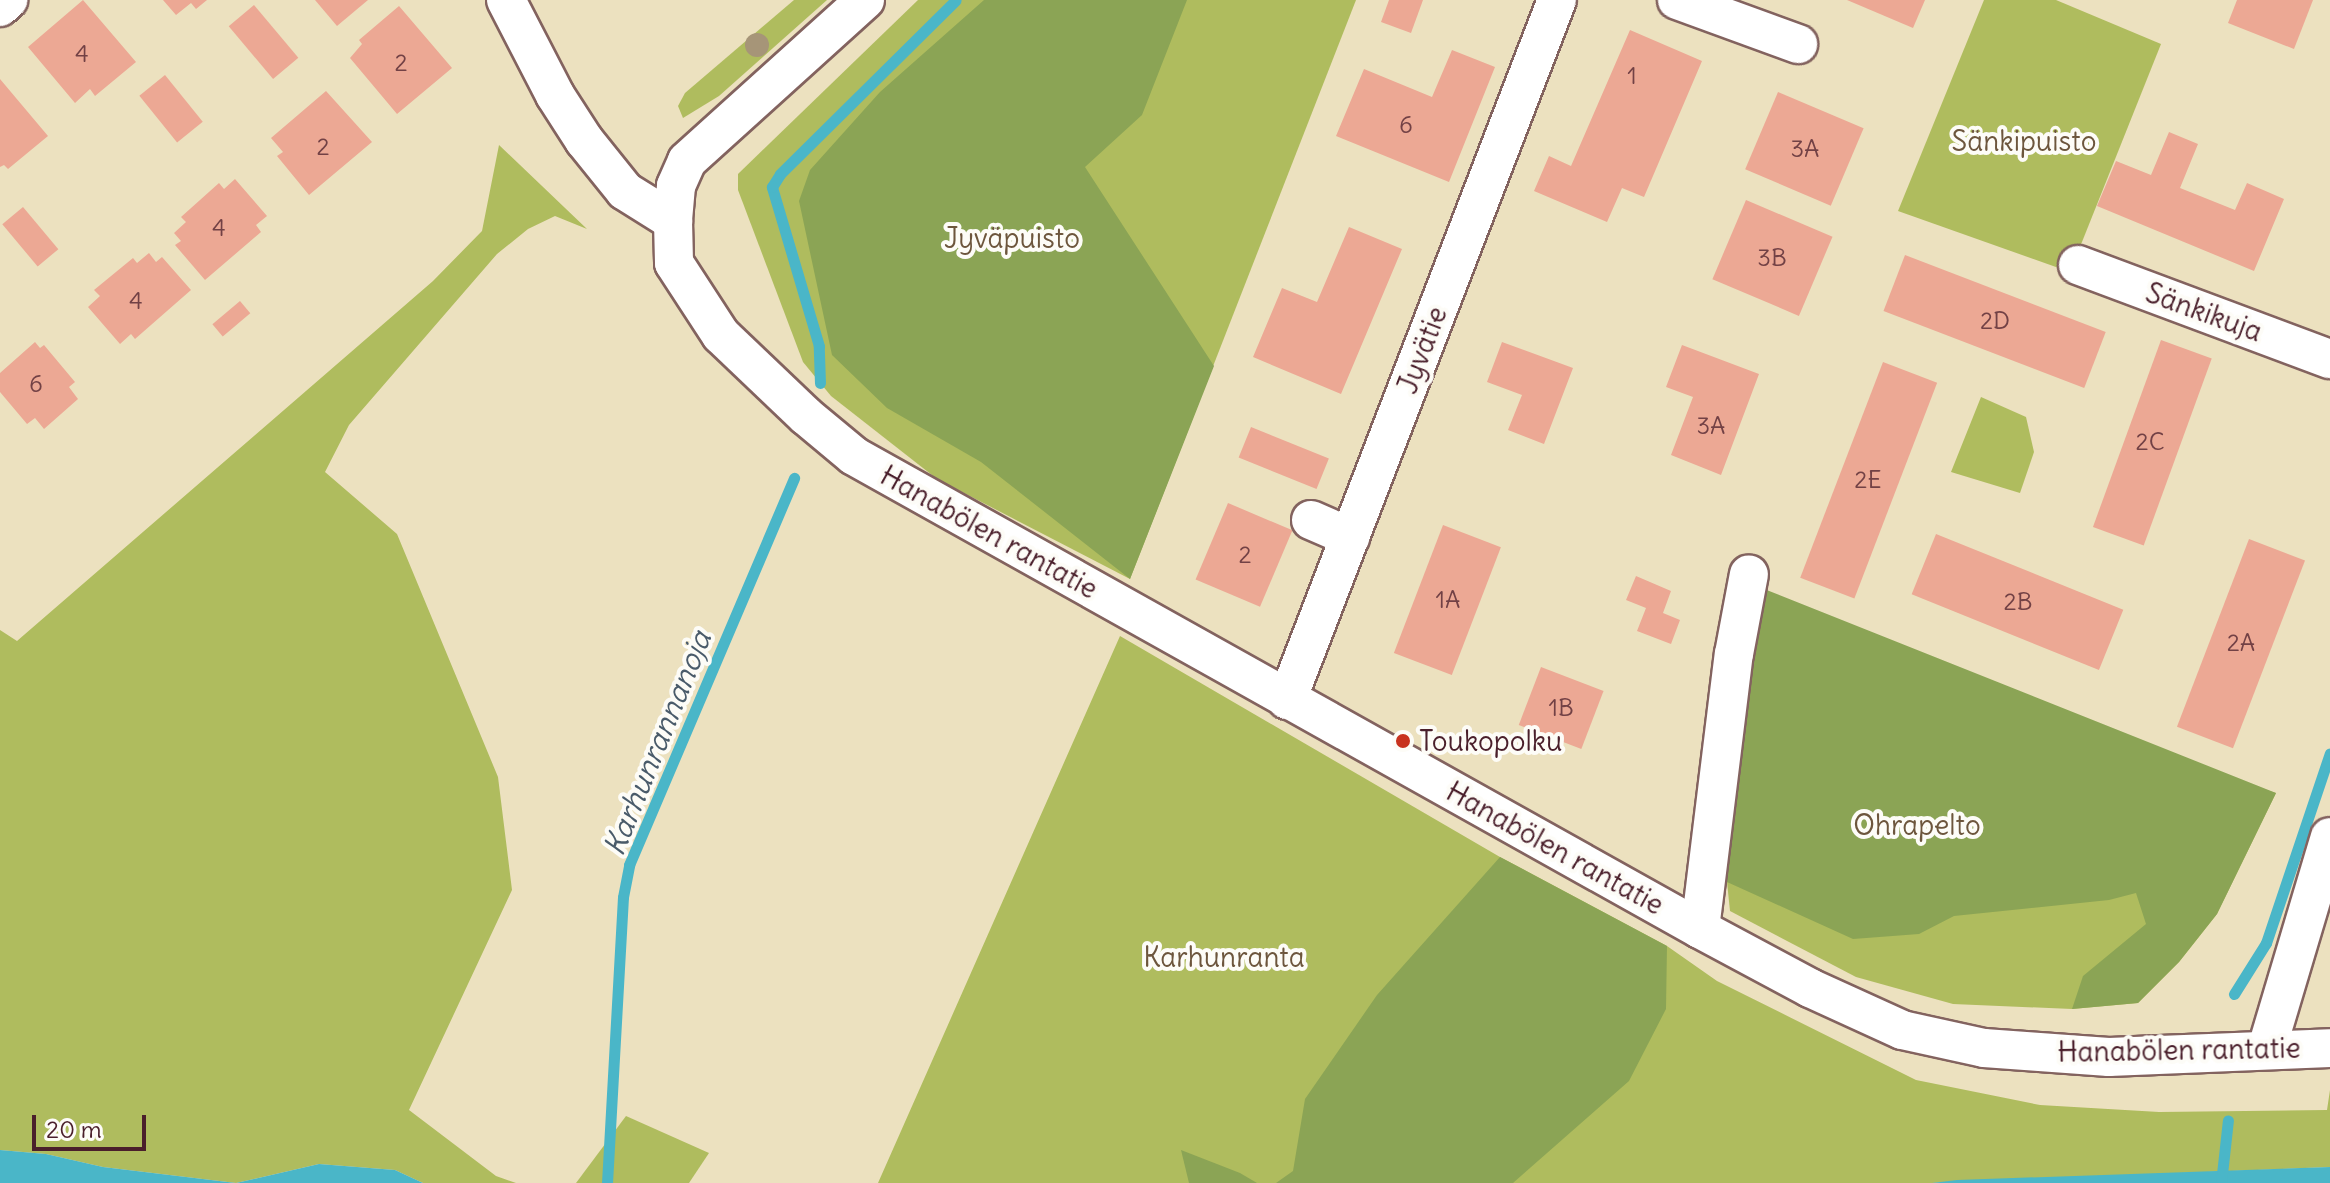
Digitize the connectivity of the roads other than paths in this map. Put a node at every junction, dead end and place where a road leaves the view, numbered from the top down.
1 (8, 0) edge
2 (506, 0) edge
3 (865, 0) edge
4 (1557, 0) edge
5 (1677, 0) edge
6 (0, 7) edge
7 (1798, 44) dead end
8 (673, 221) junction
9 (2078, 265) dead end
10 (2330, 359) edge
11 (1311, 520) dead end
12 (1350, 537) junction
13 (1749, 574) dead end
14 (1287, 700) junction
15 (2330, 837) edge
16 (1700, 929) junction
17 (2267, 1048) junction
18 (2330, 1048) edge

1 - 6 street
2 - 8 street
3 - 8 street, Hanabölen rantatie
4 - 12 street, Jyvätie
5 - 7 street
8 - 14 street, Hanabölen rantatie
9 - 10 street, Sänkikuja
11 - 12 street
12 - 14 street, Jyvätie
13 - 16 street
14 - 16 street, Hanabölen rantatie
15 - 17 street
16 - 17 street, Hanabölen rantatie
17 - 18 street, Hanabölen rantatie

